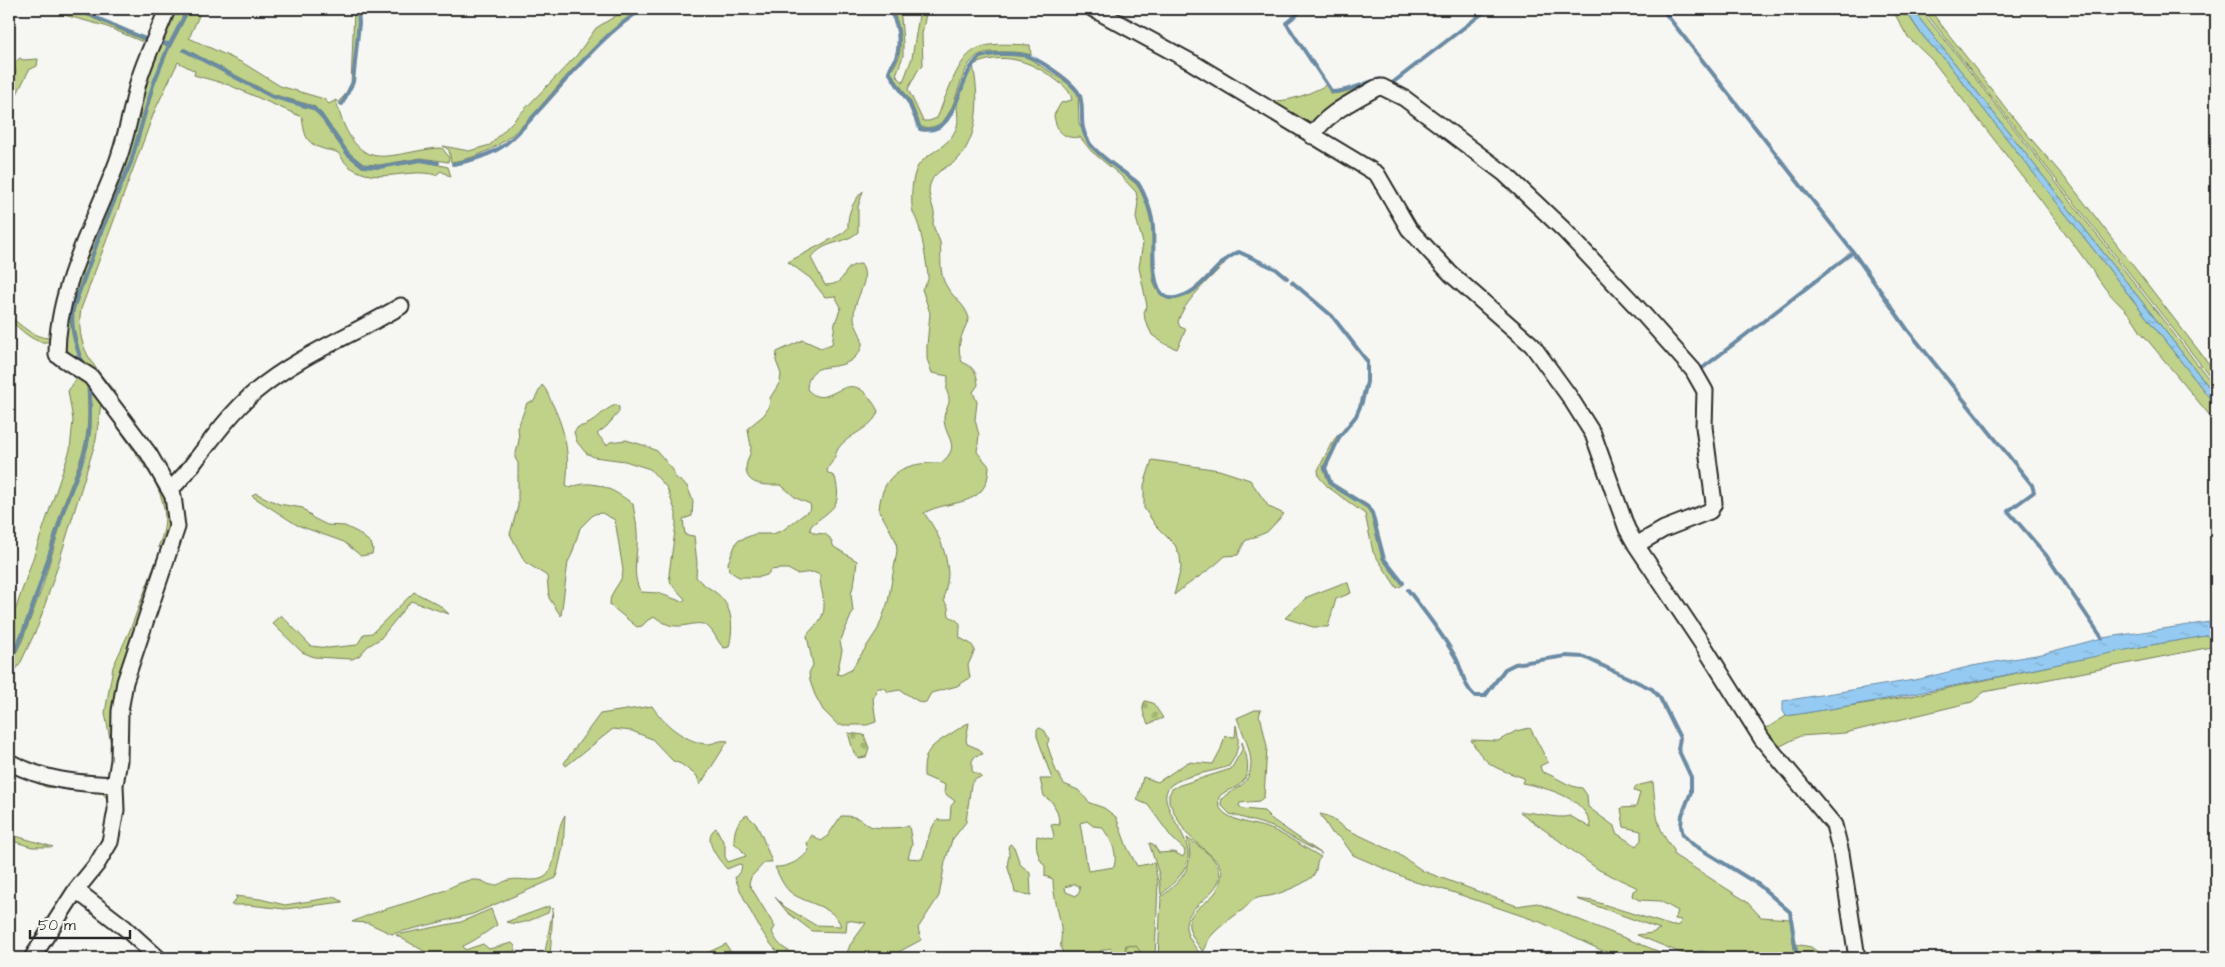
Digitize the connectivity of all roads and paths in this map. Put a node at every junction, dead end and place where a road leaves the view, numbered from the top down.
1 (167, 9) edge
2 (1093, 9) edge
3 (1312, 136) junction
4 (401, 306) dead end
5 (168, 487) junction
6 (1636, 545) junction
7 (9, 762) edge
8 (115, 786) junction
9 (76, 890) junction
10 (32, 958) edge
11 (158, 958) edge
12 (1857, 958) edge

1 - 5 street
2 - 3 street
3 - 6 street
3 - 6 street
4 - 5 street
5 - 8 street
6 - 12 street
7 - 8 street
8 - 9 street
9 - 10 street
9 - 11 street

